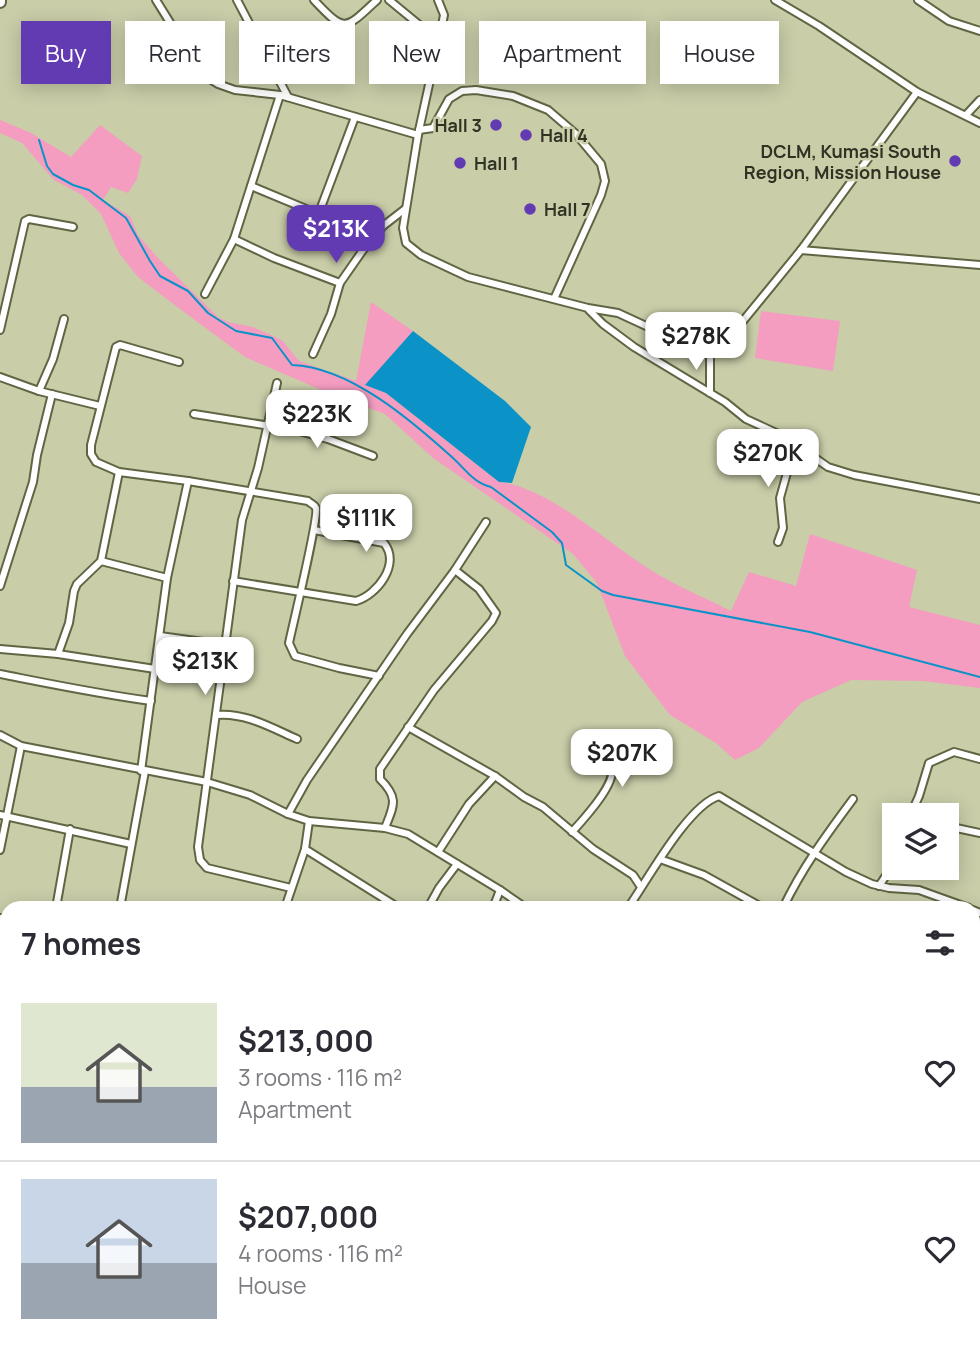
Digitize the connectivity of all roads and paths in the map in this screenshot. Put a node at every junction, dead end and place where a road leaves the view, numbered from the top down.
1 (156, 0) edge
2 (237, 0) edge
3 (314, 0) edge
4 (377, 0) edge
5 (389, 0) edge
6 (438, 0) edge
7 (775, 0) edge
8 (918, 0) edge
9 (415, 21) edge
10 (443, 21) edge
11 (980, 32) edge
12 (429, 84) edge
13 (917, 92) junction
14 (280, 95) junction
15 (288, 98) junction
16 (980, 100) edge
17 (966, 115) junction
18 (355, 117) junction
19 (980, 122) edge
20 (418, 132) junction
21 (251, 186) junction
22 (405, 209) junction
23 (73, 227) dead end
24 (234, 239) junction
25 (801, 250) junction
26 (980, 265) edge
27 (340, 283) junction
28 (0, 293) edge
29 (205, 294) dead end
30 (9, 296) junction
31 (554, 299) junction
32 (588, 308) junction
33 (64, 319) dead end
34 (0, 330) edge
35 (710, 352) junction
36 (313, 354) dead end
37 (179, 362) dead end
38 (0, 377) edge
39 (277, 383) dead end
40 (40, 391) junction
41 (710, 393) junction
42 (52, 394) junction
43 (100, 406) junction
44 (194, 414) dead end
45 (265, 426) junction
46 (795, 444) junction
47 (373, 456) dead end
48 (119, 472) junction
49 (188, 481) junction
50 (251, 491) junction
51 (980, 499) edge
52 (486, 522) dead end
53 (314, 530) junction
54 (778, 542) dead end
55 (101, 561) junction
56 (455, 570) junction
57 (167, 578) junction
58 (233, 581) junction
59 (0, 586) edge
60 (299, 592) junction
61 (160, 636) junction
62 (225, 645) junction
63 (0, 649) edge
64 (58, 654) junction
65 (155, 669) junction
66 (0, 674) edge
67 (379, 676) junction
68 (150, 701) junction
69 (216, 715) junction
70 (408, 727) junction
71 (0, 735) edge
72 (298, 739) dead end
73 (21, 746) junction
74 (587, 748) dead end
75 (980, 759) edge
76 (143, 771) junction
77 (495, 776) junction
78 (207, 782) junction
79 (853, 799) dead end
80 (916, 803) edge
81 (288, 814) junction
82 (4, 816) edge
83 (309, 821) junction
84 (385, 828) junction
85 (70, 829) junction
86 (959, 829) edge
87 (572, 832) junction
88 (980, 833) edge
89 (131, 844) junction
90 (305, 849) junction
91 (0, 850) edge
92 (438, 852) junction
93 (814, 852) junction
94 (660, 859) junction
95 (457, 864) junction
96 (650, 874) junction
97 (634, 875) junction
98 (882, 880) edge
99 (878, 886) junction
100 (291, 887) junction
101 (642, 887) junction
102 (500, 890) junction
103 (57, 901) edge
104 (121, 901) edge
105 (287, 901) edge
106 (388, 901) edge
107 (432, 901) edge
108 (495, 901) edge
109 (516, 901) edge
110 (633, 901) edge
111 (750, 901) edge
112 (786, 901) edge
113 (949, 901) edge

1 - 14 street
2 - 15 street
3 - 4 street
5 - 9 street
6 - 10 street
7 - 13 street
8 - 11 street
12 - 20 street
13 - 17 street
13 - 25 street
14 - 15 street
14 - 21 street
15 - 18 street
16 - 17 street
17 - 19 street
18 - 20 street
18 - 21 street
20 - 22 street
20 - 31 street
21 - 24 street
22 - 27 street
22 - 31 street
23 - 30 street
24 - 27 street
24 - 29 street
25 - 26 street
25 - 35 street
27 - 36 street
28 - 30 street
30 - 34 street
31 - 32 street
32 - 35 street
32 - 41 street
33 - 40 street
35 - 41 street
37 - 43 street
38 - 40 street
39 - 45 street
40 - 42 street
41 - 46 street
42 - 43 street
42 - 59 street
43 - 48 street
44 - 45 street
45 - 47 street
45 - 50 street
46 - 51 street
46 - 54 street
48 - 49 street
48 - 55 street
49 - 50 street
49 - 57 street
50 - 53 street
50 - 58 street
52 - 56 street
53 - 60 street
53 - 60 street
55 - 57 street
55 - 64 street
56 - 67 street
56 - 70 street
57 - 61 street
58 - 60 street
58 - 62 street
60 - 67 street
61 - 62 street
61 - 65 street
62 - 69 street
63 - 64 street
64 - 65 street
65 - 68 street
66 - 68 street
67 - 81 street
68 - 76 street
69 - 72 street
69 - 78 street
70 - 77 street
70 - 84 street
71 - 73 street
73 - 76 street
73 - 82 street
74 - 87 street
75 - 80 street
76 - 78 street
76 - 89 street
77 - 87 street
77 - 92 street
78 - 81 street
78 - 100 street
79 - 93 street
81 - 83 street
82 - 85 street
82 - 91 street
83 - 84 street
83 - 90 street
84 - 92 street
85 - 89 street
85 - 103 street
86 - 88 street
87 - 97 street
89 - 104 street
90 - 100 street
90 - 106 street
92 - 95 street
93 - 94 street
93 - 99 street
93 - 112 street
94 - 96 street
94 - 111 street
95 - 102 street
95 - 107 street
96 - 97 street
96 - 101 street
97 - 101 street
98 - 99 street
99 - 113 street
100 - 105 street
101 - 110 street
102 - 108 street
102 - 109 street

